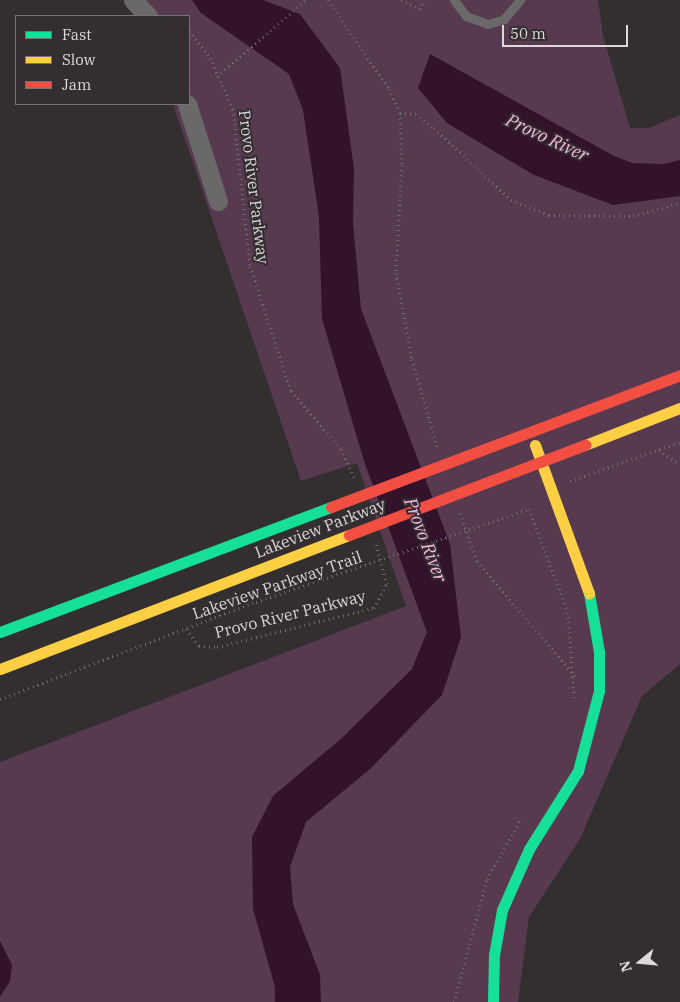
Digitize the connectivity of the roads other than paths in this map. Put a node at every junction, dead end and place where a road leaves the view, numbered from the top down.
1 (133, 0) edge
2 (454, 0) edge
3 (520, 0) edge
4 (147, 15) edge
5 (187, 105) edge
6 (218, 201) dead end
7 (680, 374) edge
8 (680, 408) edge
9 (530, 429) junction
10 (542, 462) junction
11 (0, 632) edge
12 (0, 669) edge
13 (493, 1002) edge

1 - 4 street
2 - 3 lane
5 - 6 street
7 - 9 street, Lakeview Parkway
8 - 10 street, Lakeview Parkway
9 - 10 street
9 - 11 street, Lakeview Parkway
10 - 12 street, Lakeview Parkway
10 - 13 street

